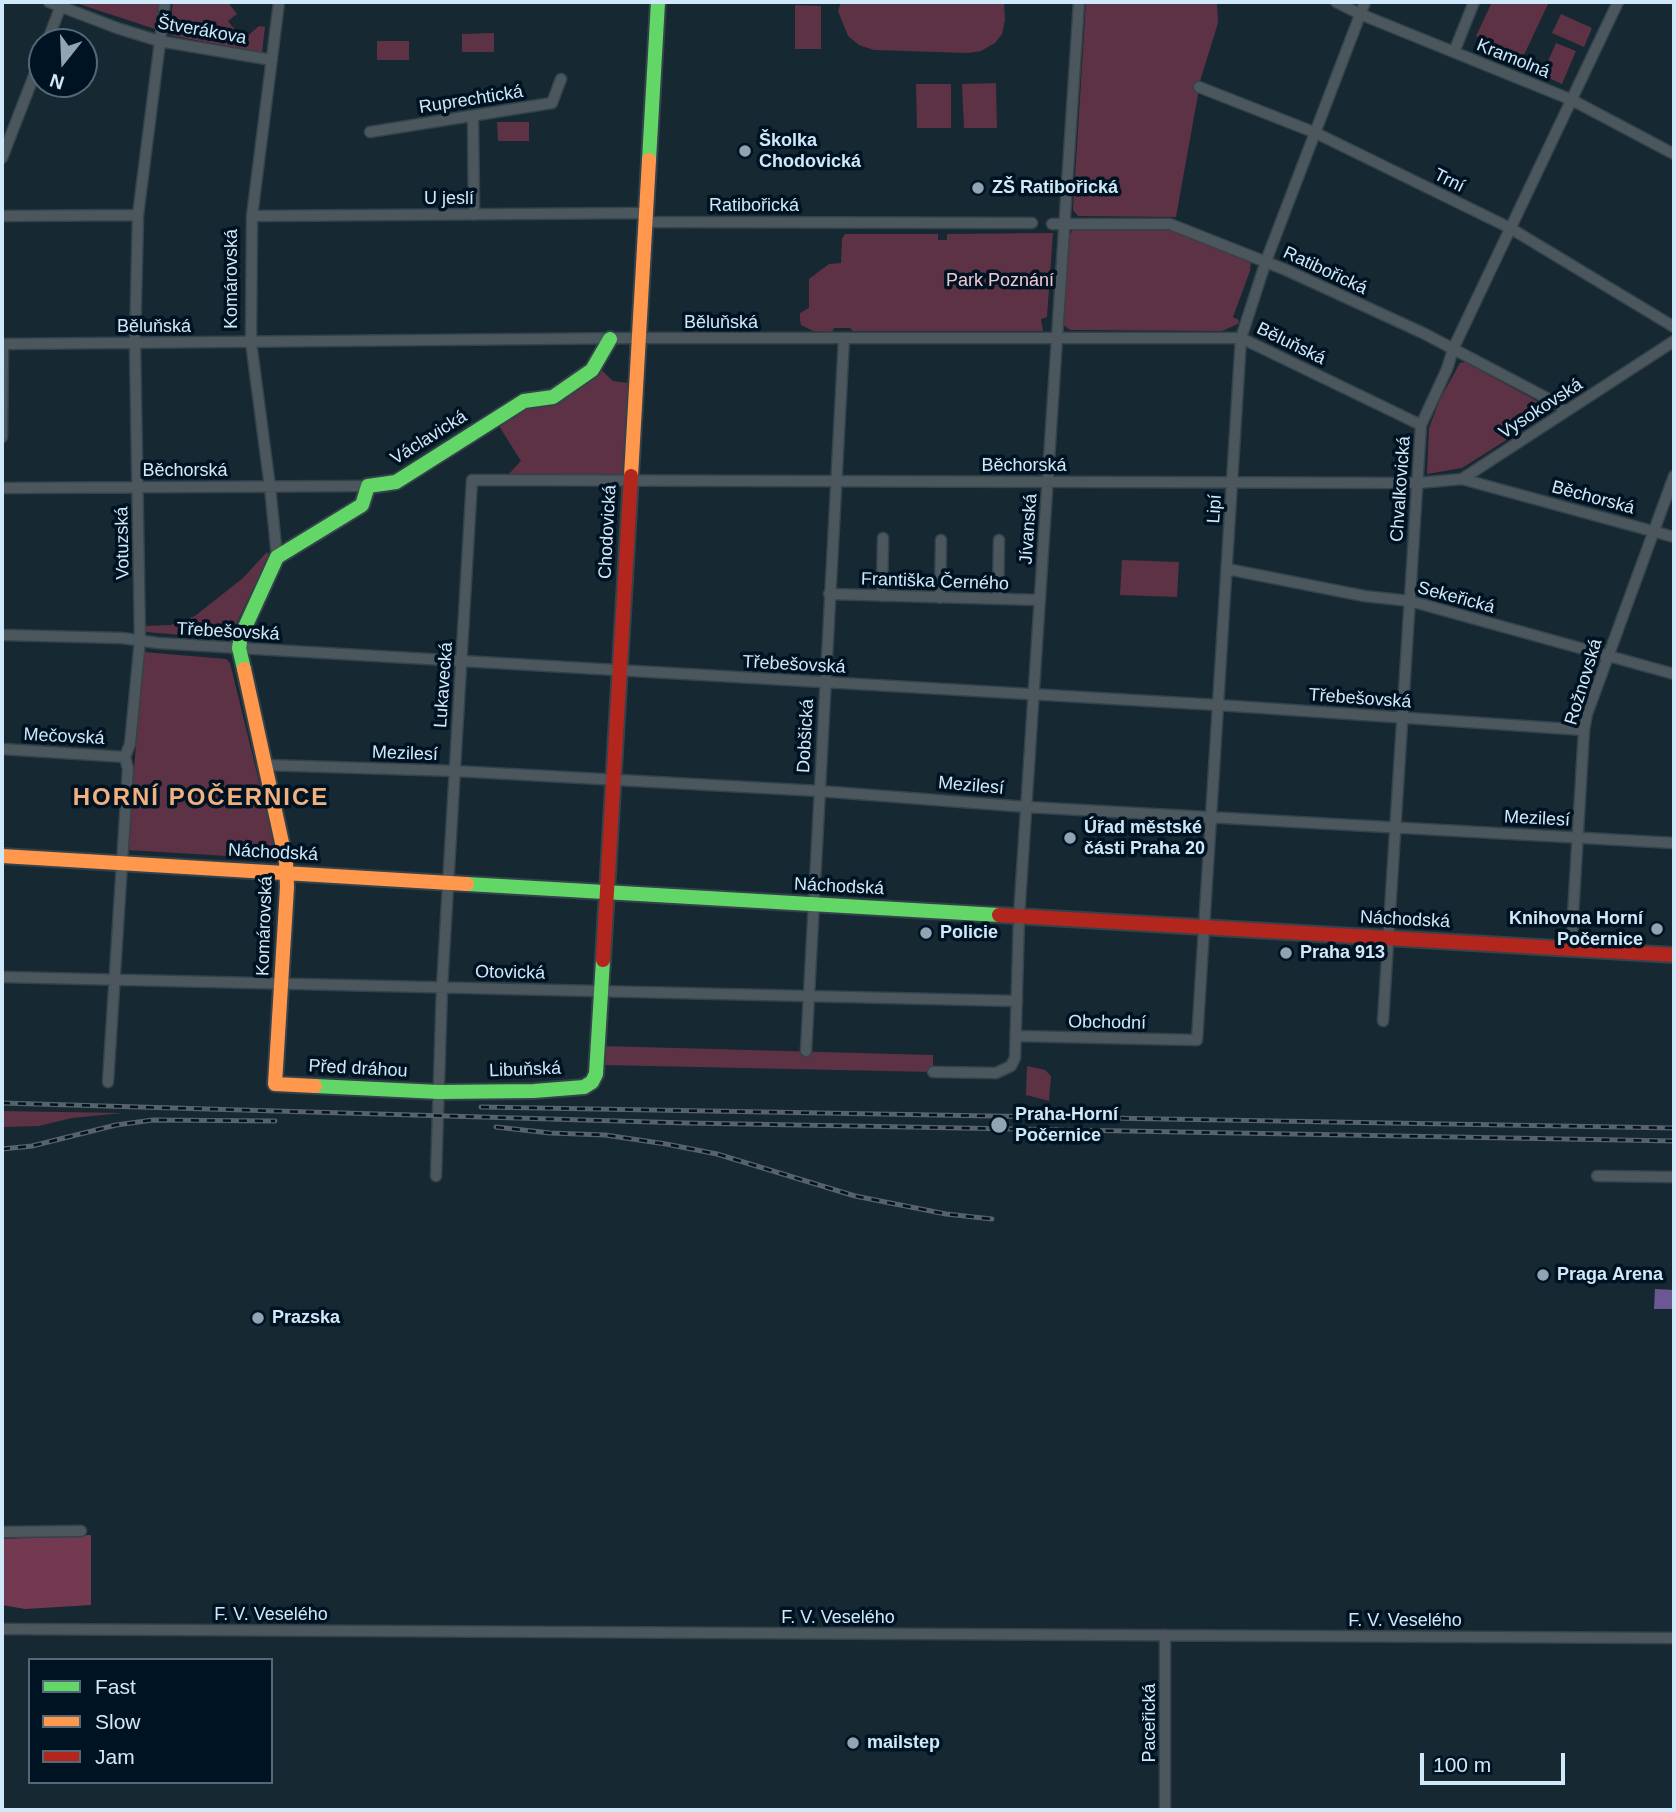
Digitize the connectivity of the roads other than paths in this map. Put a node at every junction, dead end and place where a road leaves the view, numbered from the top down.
1 (49, 2) edge
2 (165, 2) edge
3 (279, 2) edge
4 (658, 2) edge
5 (1079, 2) edge
6 (1336, 2) edge
7 (1365, 2) edge
8 (1474, 2) edge
9 (1618, 2) edge
10 (62, 5) edge
11 (1360, 14) junction
12 (53, 28) edge
13 (159, 41) junction
14 (1454, 52) junction
15 (272, 60) junction
16 (561, 79) dead end
17 (1199, 87) dead end
18 (28, 91) edge
19 (1572, 100) junction
20 (473, 117) junction
21 (370, 132) dead end
22 (1316, 133) junction
23 (1674, 154) edge
24 (2, 159) edge
25 (138, 215) junction
26 (474, 215) junction
27 (2, 216) edge
28 (251, 216) junction
29 (646, 217) junction
30 (1032, 223) dead end
31 (1052, 224) dead end
32 (1064, 224) junction
33 (1510, 228) junction
34 (1266, 261) junction
35 (1674, 327) edge
36 (639, 338) junction
37 (844, 338) junction
38 (1057, 338) junction
39 (1241, 338) junction
40 (610, 339) junction
41 (1674, 341) edge
42 (251, 342) junction
43 (135, 343) junction
44 (2, 344) edge
45 (1453, 349) junction
46 (1564, 412) junction
47 (1421, 425) junction
48 (2, 437) edge
49 (1674, 475) edge
50 (1462, 479) junction
51 (631, 480) junction
52 (835, 481) junction
53 (1048, 482) junction
54 (1232, 482) junction
55 (1418, 483) junction
56 (368, 486) junction
57 (138, 487) junction
58 (271, 487) junction
59 (2, 488) edge
60 (1653, 531) junction
61 (1674, 537) edge
62 (883, 538) dead end
63 (941, 540) dead end
64 (999, 540) dead end
65 (277, 557) junction
66 (1227, 569) junction
67 (829, 594) junction
68 (882, 596) junction
69 (940, 598) junction
70 (998, 599) junction
71 (1040, 600) junction
72 (1410, 601) junction
73 (2, 635) edge
74 (140, 640) junction
75 (239, 648) junction
76 (1608, 655) junction
77 (461, 661) junction
78 (620, 671) junction
79 (1674, 674) edge
80 (825, 683) junction
81 (1034, 694) junction
82 (1218, 705) junction
83 (1402, 718) junction
84 (1584, 730) junction
85 (2, 749) edge
86 (125, 757) junction
87 (266, 765) junction
88 (455, 771) junction
89 (614, 780) junction
90 (819, 791) junction
91 (1027, 807) junction
92 (1211, 817) junction
93 (1395, 827) junction
94 (1578, 837) junction
95 (1674, 843) edge
96 (2, 856) edge
97 (122, 863) junction
98 (286, 873) junction
99 (448, 883) junction
100 (607, 892) junction
101 (813, 904) junction
102 (1019, 917) junction
103 (1205, 928) junction
104 (1388, 939) junction
105 (1571, 949) junction
106 (1674, 956) edge
107 (2, 977) edge
108 (115, 980) junction
109 (282, 984) junction
110 (442, 987) junction
111 (600, 991) junction
112 (808, 996) junction
113 (1017, 1001) junction
114 (1383, 1021) dead end
115 (1016, 1036) junction
116 (1197, 1040) joint
117 (806, 1051) dead end
118 (597, 1063) joint
119 (933, 1072) dead end
120 (108, 1082) dead end
121 (275, 1084) joint
122 (439, 1092) junction
123 (436, 1176) dead end
124 (1597, 1176) dead end
125 (1674, 1177) edge
126 (81, 1531) dead end
127 (2, 1532) edge
128 (2, 1629) edge
129 (1165, 1635) junction
130 (1674, 1638) edge
131 (1165, 1810) edge

1 - 10 street, Štverákova
2 - 13 street, Votuzská
3 - 15 street, Komárovská
4 - 29 street, Chodovická
5 - 32 street, Jívanská
6 - 11 street, Kramolná
7 - 11 street, Lipí
8 - 14 street
9 - 19 street, Chvalkovická
10 - 12 street
10 - 13 street, Štverákova
11 - 14 street, Kramolná
11 - 22 street, Lipí
13 - 15 street, Štverákova
13 - 25 street, Votuzská
14 - 19 street, Kramolná
15 - 28 street, Komárovská
16 - 20 street, Ruprechtická
17 - 22 street, Trní
18 - 24 street
19 - 23 street, Kramolná
19 - 33 street, Chvalkovická
20 - 21 street, Ruprechtická
20 - 26 street, U jeslí
22 - 33 street, Trní
22 - 34 street, Lipí
25 - 27 street
25 - 43 street, Votuzská
26 - 28 street, U jeslí
26 - 29 street, U jeslí
28 - 42 street, Komárovská
29 - 30 street, Ratibořická
29 - 36 street, Chodovická
31 - 32 street, Ratibořická
32 - 34 street, Ratibořická
32 - 38 street, Jívanská
33 - 35 street, Trní
33 - 45 street, Chvalkovická
34 - 39 street, Lipí
34 - 45 street, Ratibořická
36 - 37 street, Běluňská
36 - 40 street, Běluňská
36 - 51 street, Chodovická
37 - 38 street, Běluňská
37 - 52 street, Dobšická
38 - 39 street, Běluňská
38 - 53 street, Jívanská
39 - 47 street, Běluňská
39 - 54 street, Lipí
40 - 42 street, Běluňská
40 - 56 street, Václavická
41 - 46 street, Vysokovská
42 - 43 street, Běluňská
42 - 58 street, Komárovská
43 - 44 street, Běluňská
43 - 57 street, Votuzská
44 - 48 street
45 - 46 street, Ratibořická
45 - 47 street, Chvalkovická
46 - 50 street, Vysokovská
47 - 55 street, Chvalkovická
49 - 60 street, Rožnovská
50 - 55 street, Vysokovská
50 - 60 street, Běchorská
51 - 52 street, Běchorská
51 - 77 street, Lukavecká
51 - 78 street, Chodovická
52 - 53 street, Běchorská
52 - 67 street, Dobšická
53 - 54 street, Běchorská
53 - 71 street, Jívanská
54 - 55 street, Běchorská
54 - 66 street, Lipí
55 - 72 street, Chvalkovická
56 - 58 street, Běchorská
56 - 65 street
57 - 58 street, Běchorská
57 - 59 street, Běchorská
57 - 74 street, Votuzská
58 - 65 street, Komárovská
60 - 61 street, Běchorská
60 - 76 street, Rožnovská
62 - 68 street
63 - 69 street
64 - 70 street
65 - 75 street
66 - 72 street, Sekeřická
66 - 82 street, Lipí
67 - 68 street, Františka Černého
67 - 80 street, Dobšická
68 - 69 street, Františka Černého
69 - 70 street, Františka Černého
70 - 71 street, Františka Černého
71 - 81 street, Jívanská
72 - 76 street, Sekeřická
72 - 83 street, Chvalkovická
73 - 74 street, Třebešovská
74 - 75 street, Třebešovská
74 - 86 street, Votuzská
75 - 77 street, Třebešovská
75 - 87 street, Komárovská
76 - 79 street, Sekeřická
76 - 84 street, Rožnovská
77 - 78 street, Třebešovská
77 - 88 street, Lukavecká
78 - 80 street, Třebešovská
78 - 89 street, Chodovická
80 - 81 street, Třebešovská
80 - 90 street, Dobšická
81 - 82 street, Třebešovská
81 - 91 street, Jívanská
82 - 83 street, Třebešovská
82 - 92 street, Lipí
83 - 84 street, Třebešovská
83 - 93 street, Chvalkovická
84 - 94 street, Rožnovská
85 - 86 street, Mečovská
86 - 97 street, Votuzská
87 - 88 street, Mezilesí
87 - 98 street, Komárovská
88 - 89 street, Mezilesí
88 - 99 street, Lukavecká
89 - 90 street, Mezilesí
89 - 100 street, Chodovická
90 - 91 street, Mezilesí
90 - 101 street, Dobšická
91 - 92 street, Mezilesí
91 - 102 street, Jívanská
92 - 93 street, Mezilesí
92 - 103 street, Lipí
93 - 94 street, Mezilesí
93 - 104 street, Chvalkovická
94 - 95 street, Mezilesí
94 - 105 street, Rožnovská
96 - 97 street, Náchodská
97 - 98 street, Náchodská
97 - 108 street, Votuzská
98 - 99 street, Náchodská
98 - 109 street, Komárovská
99 - 100 street, Náchodská
99 - 110 street, Lukavecká
100 - 101 street, Náchodská
100 - 111 street, Chodovická
101 - 102 street, Náchodská
101 - 112 street, Dobšická
102 - 103 street, Náchodská
102 - 113 street, Jívanská
103 - 104 street, Náchodská
103 - 116 street, Lipí
104 - 105 street, Náchodská
104 - 114 street, Chvalkovická
105 - 106 street, Náchodská
107 - 108 street, Otovická
108 - 109 street, Otovická
108 - 120 street, Votuzská
109 - 110 street, Otovická
109 - 121 street, Komárovská
110 - 111 street, Otovická
110 - 122 street, Lukavecká
111 - 112 street, Otovická
111 - 118 street, Chodovická
112 - 113 street, Otovická
112 - 117 street, Dobšická
113 - 115 street, Jívanská
115 - 116 street, Obchodní
115 - 119 street, Jívanská
118 - 122 street, Libuňská
121 - 122 street, Před dráhou
122 - 123 street, Lukavecká
124 - 125 street
126 - 127 street
128 - 129 street, F. V. Veselého
129 - 130 street, F. V. Veselého
129 - 131 street, Paceřická

